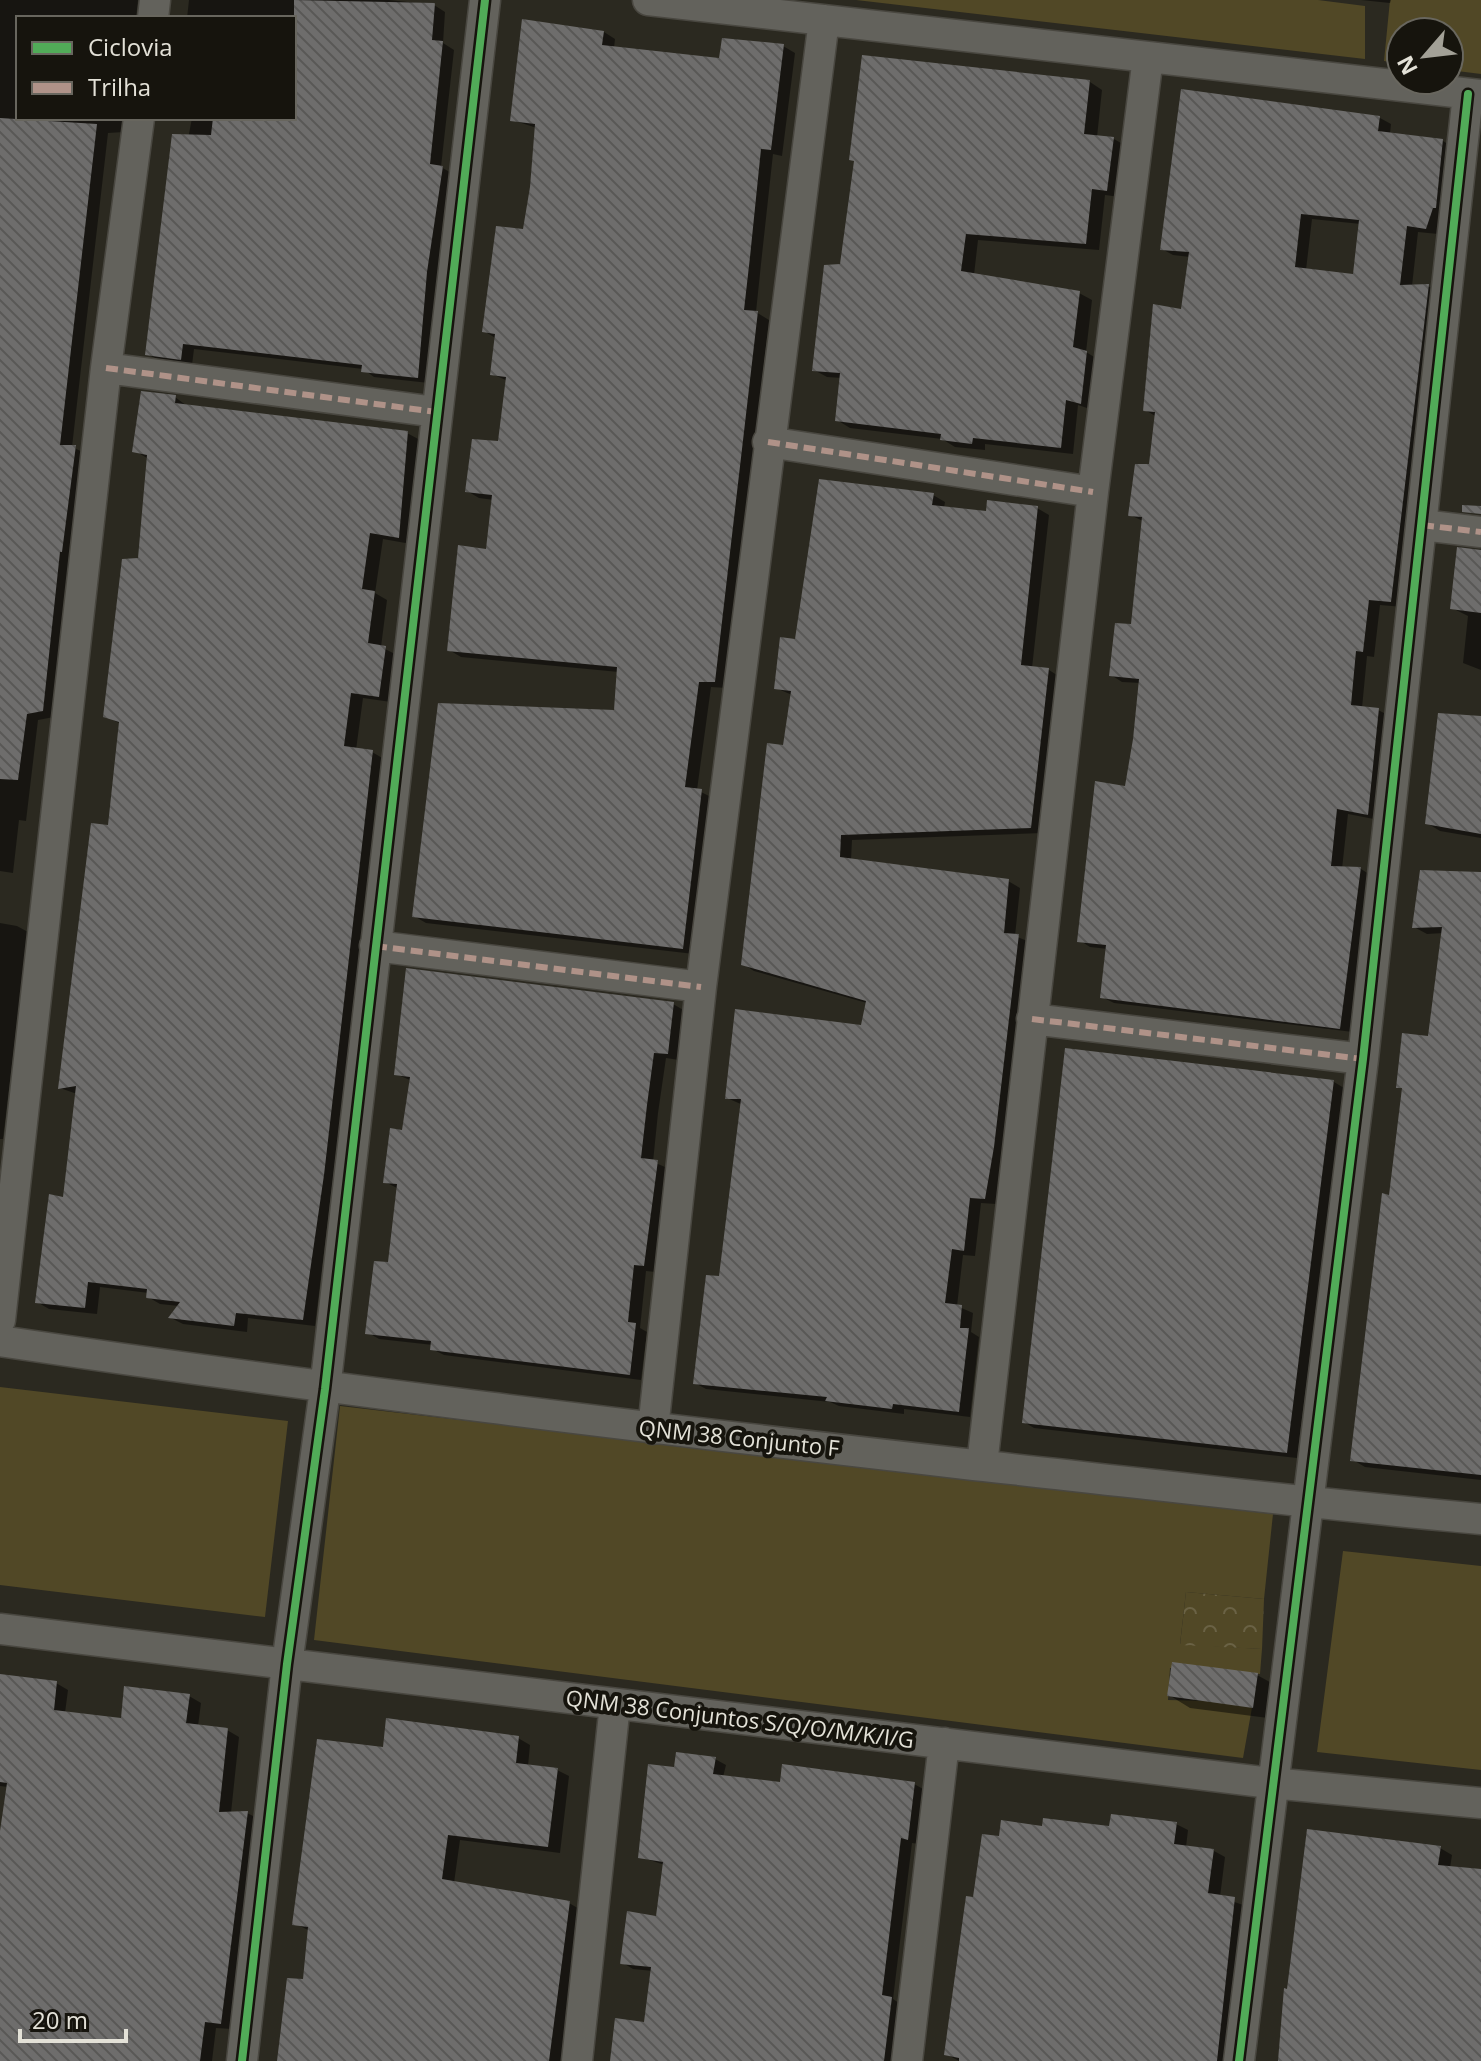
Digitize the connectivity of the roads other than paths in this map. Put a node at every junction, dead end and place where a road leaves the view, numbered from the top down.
1 (485, 0) edge
2 (648, 0) edge
3 (824, 20) junction
4 (1148, 57) junction
5 (1474, 94) edge
6 (139, 120) edge
7 (106, 368) junction
8 (436, 412) junction
9 (768, 442) junction
10 (1093, 492) junction
11 (1422, 525) junction
12 (1481, 532) edge
13 (375, 946) junction
14 (701, 987) junction
15 (1032, 1019) junction
16 (1363, 1059) junction
17 (0, 1320) edge
18 (0, 1341) edge
19 (325, 1389) junction
20 (653, 1429) junction
21 (982, 1465) junction
22 (1310, 1503) junction
23 (1481, 1519) edge
24 (0, 1629) edge
25 (287, 1664) junction
26 (615, 1704) junction
27 (944, 1743) junction
28 (1271, 1783) junction
29 (1481, 1803) edge
30 (242, 2061) edge
31 (577, 2061) edge
32 (907, 2061) edge
33 (1239, 2061) edge

1 - 8 street
2 - 3 street
3 - 4 street
3 - 9 street
4 - 5 street
4 - 10 street
5 - 11 street
6 - 7 street
7 - 8 street
7 - 17 street
8 - 13 street
9 - 10 street
9 - 14 street
10 - 15 street
11 - 12 street
11 - 16 street
13 - 14 street
13 - 19 street
14 - 20 street
15 - 16 street
15 - 21 street
16 - 22 street
18 - 19 street, QNM 38 Conjunto F
19 - 20 street, QNM 38 Conjunto F
19 - 25 street
20 - 21 street, QNM 38 Conjunto F
21 - 22 street, QNM 38 Conjunto F
22 - 23 street, QNM 38 Conjunto F
22 - 28 street
24 - 25 street, QNM 38 Conjuntos S/Q/O/M/K/I/G
25 - 26 street, QNM 38 Conjuntos S/Q/O/M/K/I/G
25 - 30 street
26 - 27 street, QNM 38 Conjuntos S/Q/O/M/K/I/G
26 - 31 street
27 - 28 street, QNM 38 Conjuntos S/Q/O/M/K/I/G
27 - 32 street
28 - 29 street, QNM 38 Conjuntos S/Q/O/M/K/I/G
28 - 33 street

